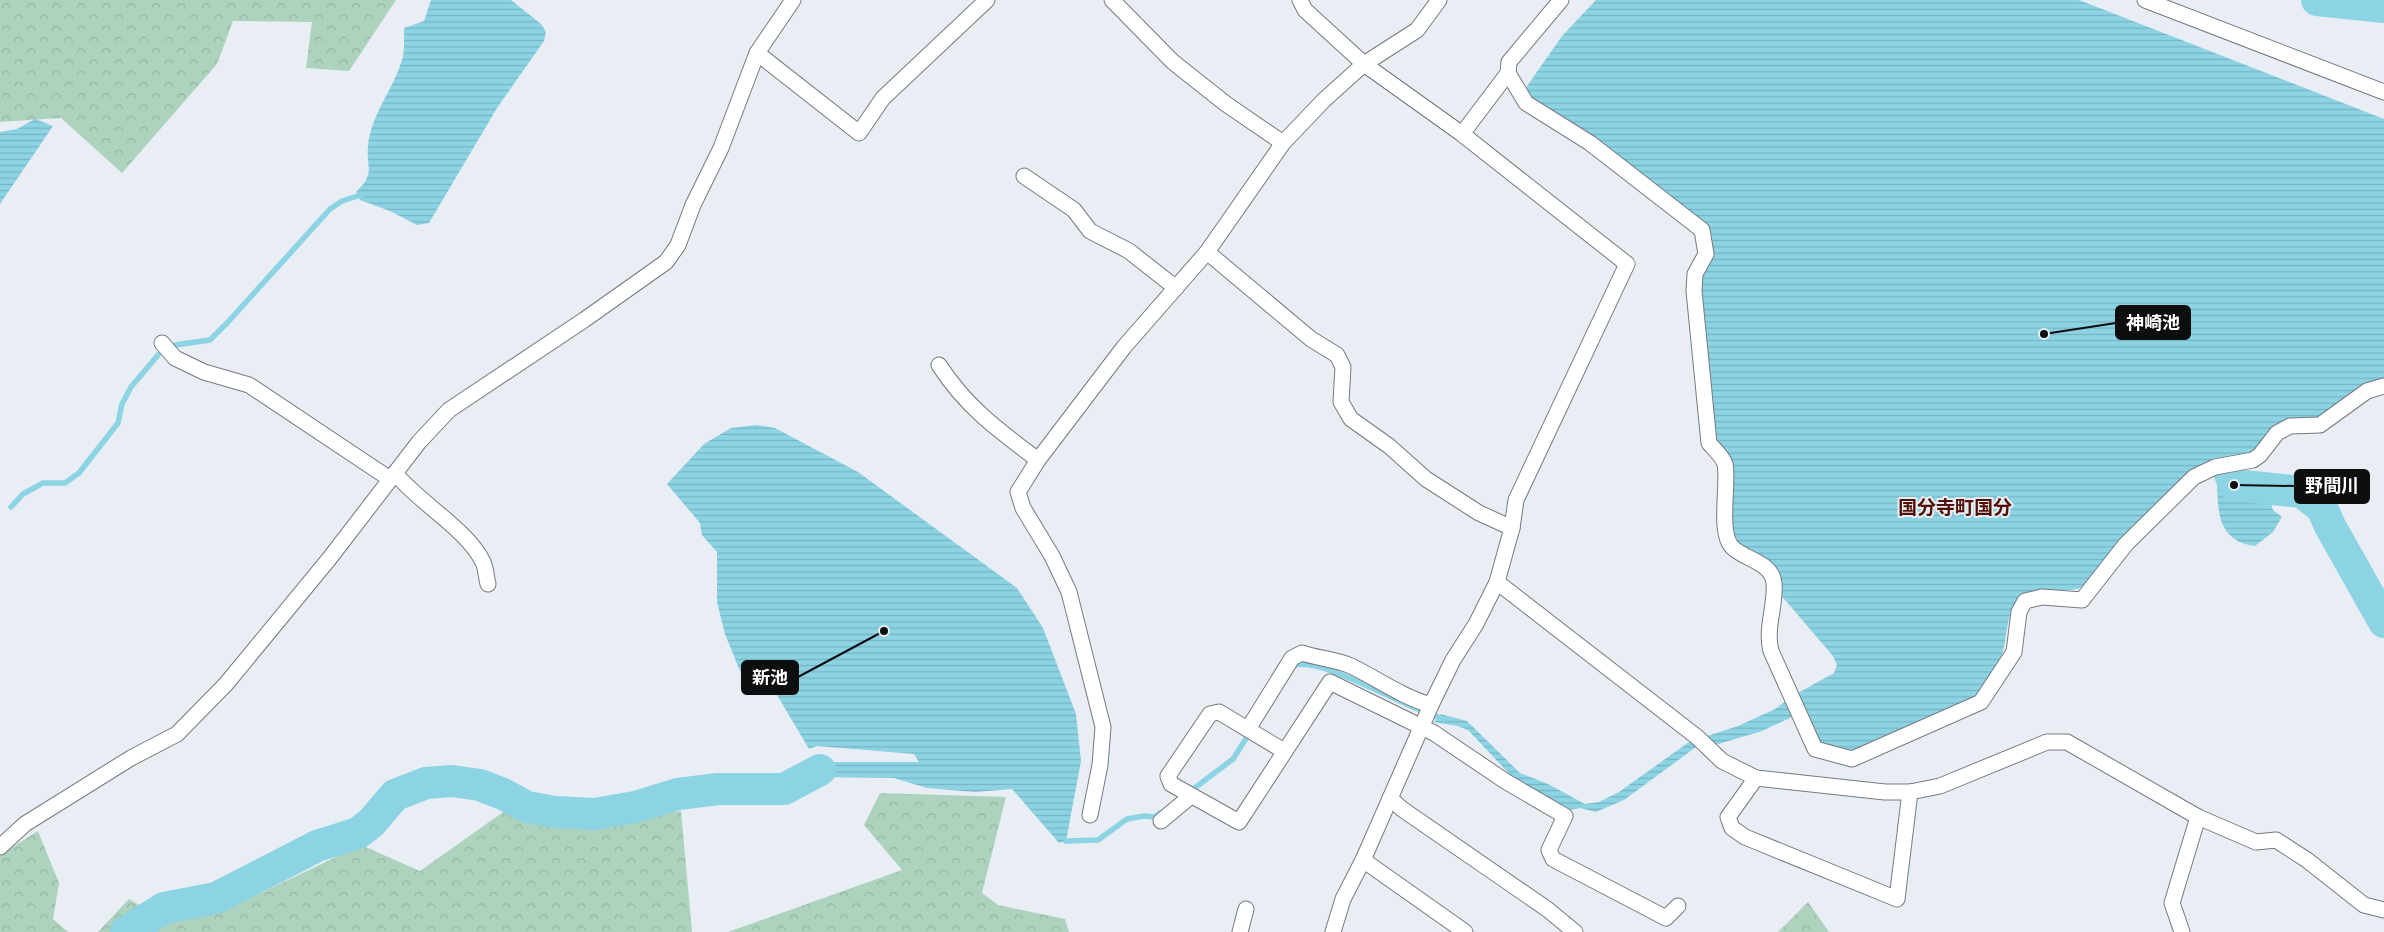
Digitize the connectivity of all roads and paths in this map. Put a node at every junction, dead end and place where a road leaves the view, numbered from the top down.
1 (793, 0) edge
2 (986, 0) edge
3 (1112, 0) edge
4 (1300, 0) edge
5 (1439, 0) edge
6 (1561, 0) edge
7 (2145, 0) edge
8 (757, 53) junction
9 (1364, 64) junction
10 (1508, 73) junction
11 (2384, 92) edge
12 (1462, 134) junction
13 (1283, 143) junction
14 (1024, 176) dead end
15 (1207, 252) junction
16 (1176, 288) junction
17 (162, 343) dead end
18 (939, 365) dead end
19 (2384, 386) edge
20 (1038, 460) junction
21 (392, 476) junction
22 (1512, 528) junction
23 (1496, 582) junction
24 (488, 584) dead end
25 (1427, 715) junction
26 (1248, 729) junction
27 (1284, 751) junction
28 (1756, 778) junction
29 (1910, 792) junction
30 (1191, 796) junction
31 (1390, 798) junction
32 (1090, 815) dead end
33 (2198, 817) junction
34 (1160, 821) dead end
35 (0, 848) edge
36 (1363, 860) junction
37 (1678, 906) dead end
38 (1246, 909) dead end
39 (2384, 910) edge
40 (1338, 930) edge
41 (1240, 932) edge
42 (1465, 932) edge
43 (1575, 932) edge
44 (2182, 932) edge

1 - 8 street
2 - 8 street
3 - 13 street
4 - 9 street
5 - 9 street
6 - 10 street
7 - 11 street
8 - 21 street
9 - 12 street
9 - 13 street
10 - 12 street
10 - 19 street
12 - 22 street
13 - 15 street
14 - 16 street
15 - 16 street
15 - 22 street
16 - 20 street
17 - 21 street
18 - 20 street
20 - 32 street
21 - 24 street
21 - 35 street
22 - 23 street
23 - 25 street
23 - 28 street
25 - 26 street
25 - 27 street
25 - 31 street
25 - 37 street
26 - 27 street
26 - 30 street
27 - 30 street
28 - 29 street
28 - 29 street
29 - 33 street
30 - 34 street
31 - 36 street
31 - 43 street
33 - 39 street
33 - 44 street
36 - 40 street
36 - 42 street
38 - 41 street

